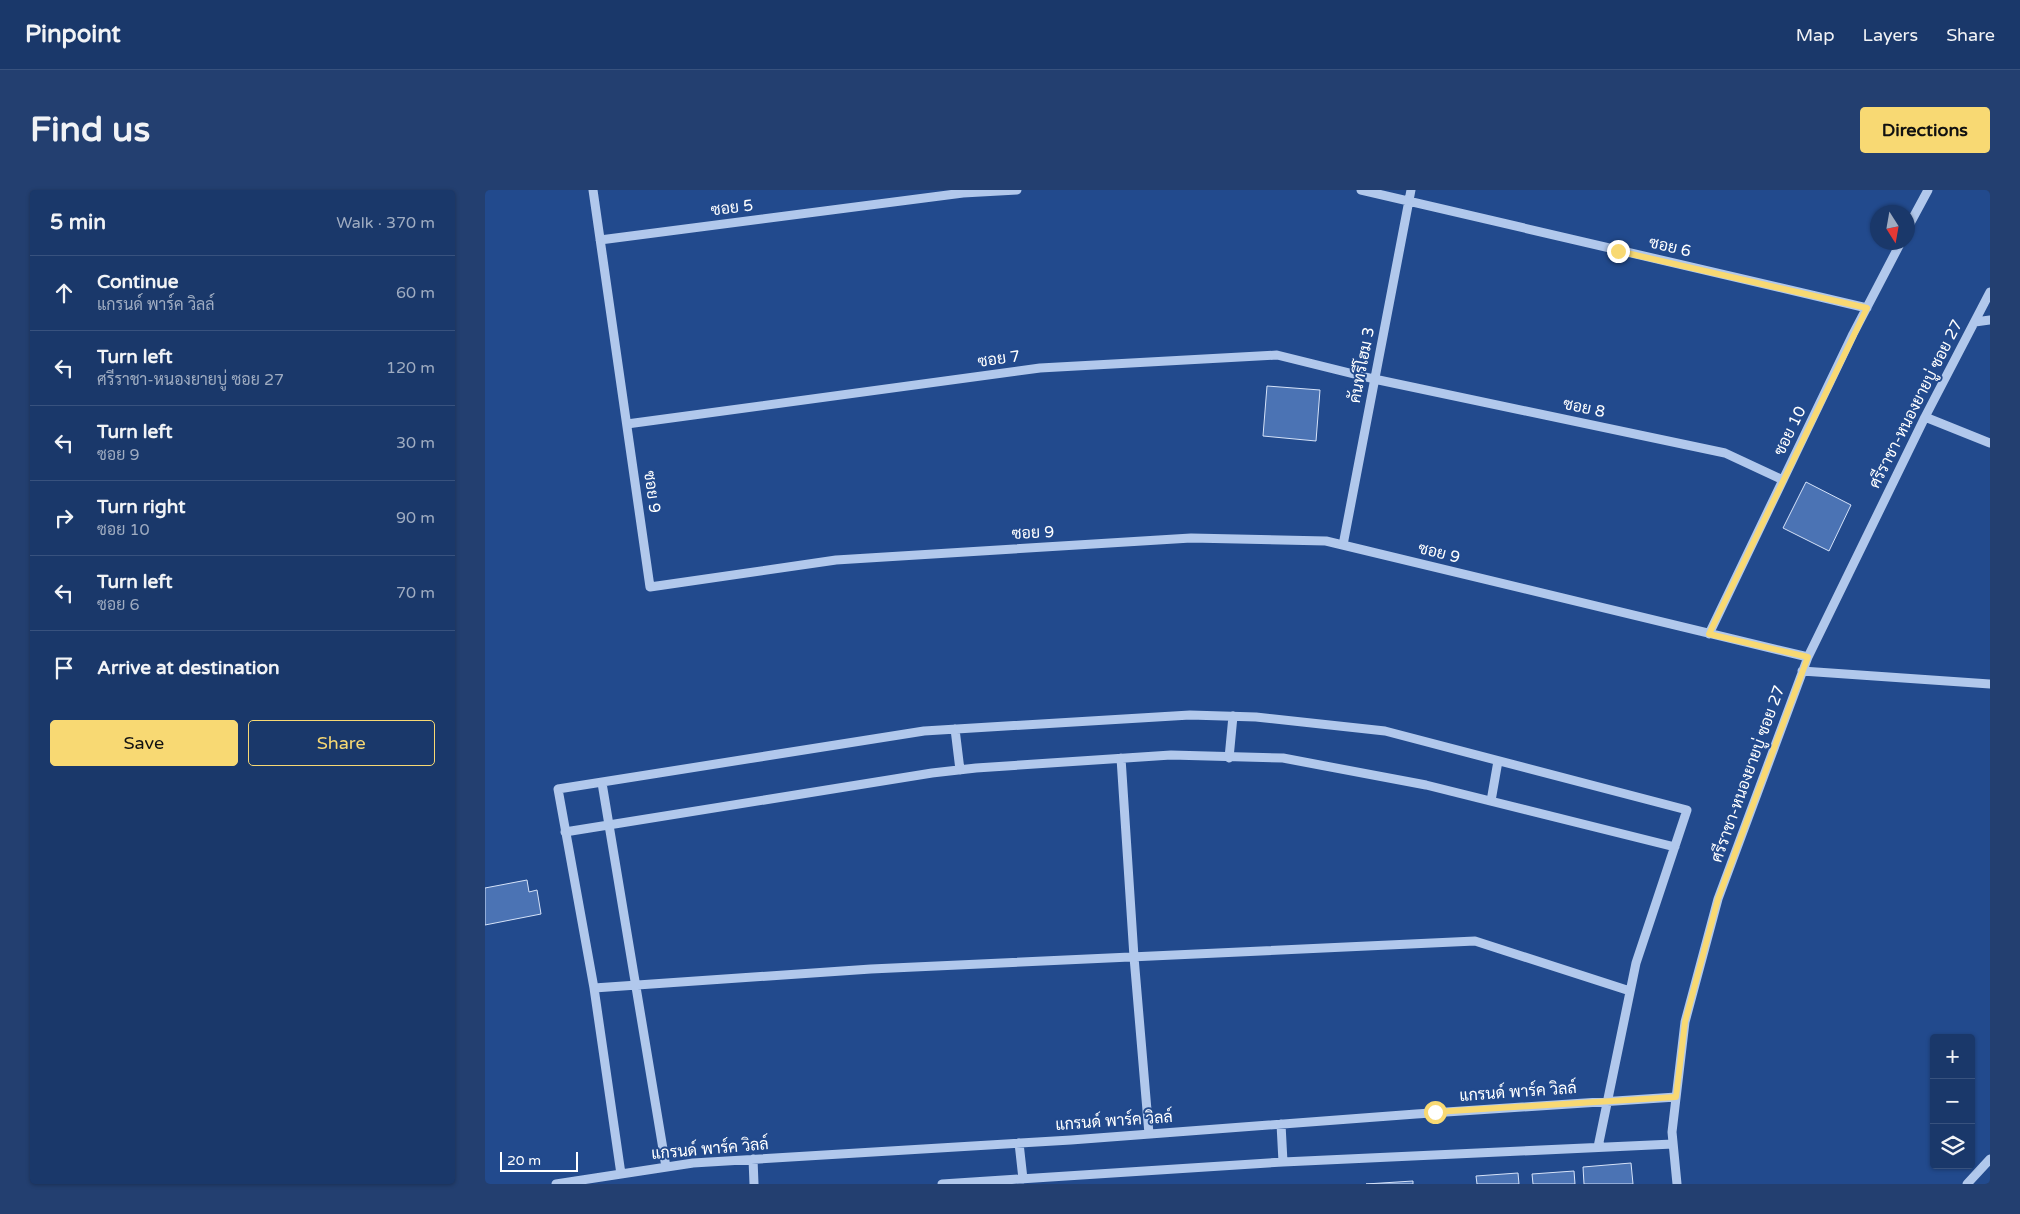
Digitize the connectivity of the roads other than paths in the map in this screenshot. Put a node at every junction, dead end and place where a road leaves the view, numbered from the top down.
1 (593, 190) edge
2 (1017, 190) edge
3 (1361, 190) edge
4 (1411, 190) edge
5 (1928, 190) edge
6 (1408, 202) junction
7 (1915, 214) edge
8 (600, 240) junction
9 (1897, 250) edge
10 (1990, 292) edge
11 (1867, 308) junction
12 (1990, 320) edge
13 (1975, 322) junction
14 (1374, 379) junction
15 (1925, 417) junction
16 (627, 424) junction
17 (1990, 443) edge
18 (1783, 480) junction
19 (1343, 545) junction
20 (1709, 634) junction
21 (1808, 657) junction
22 (1802, 671) junction
23 (1990, 684) edge
24 (1233, 716) junction
25 (955, 729) junction
26 (1121, 758) junction
27 (1229, 758) junction
28 (1499, 761) junction
29 (960, 770) junction
30 (603, 783) junction
31 (1491, 801) junction
32 (609, 823) junction
33 (565, 832) junction
34 (1675, 847) junction
35 (1134, 957) junction
36 (637, 985) junction
37 (594, 988) junction
38 (1630, 991) junction
39 (1676, 1097) junction
40 (1608, 1102) junction
41 (1281, 1124) junction
42 (1149, 1134) junction
43 (1019, 1143) junction
44 (1673, 1144) junction
45 (1598, 1147) junction
46 (753, 1159) junction
47 (1283, 1162) junction
48 (1988, 1163) edge
49 (666, 1167) junction
50 (621, 1174) junction
51 (1023, 1179) junction
52 (556, 1184) edge
53 (754, 1184) edge
54 (942, 1184) edge
55 (1677, 1184) edge
56 (1967, 1184) edge

1 - 8 street, ซอย 9
2 - 8 street, ซอย 5
3 - 6 street
4 - 6 street, คันทรีโฮม 3
5 - 7 street
6 - 11 street, ซอย 6
6 - 14 street, คันทรีโฮม 3
8 - 16 street, ซอย 9
9 - 11 street, ซอย 10
10 - 13 street, ศรีราชา-หนองยายบู่ ซอย 27
11 - 18 street, ซอย 10
12 - 13 street
13 - 15 street, ศรีราชา-หนองยายบู่ ซอย 27
14 - 16 street, ซอย 7
14 - 18 street, ซอย 8
14 - 19 street, คันทรีโฮม 3
15 - 17 street
15 - 21 street, ศรีราชา-หนองยายบู่ ซอย 27
16 - 19 street, ซอย 9
18 - 20 street, ซอย 10
19 - 20 street, ซอย 9
20 - 21 street, ซอย 9
21 - 22 street, ศรีราชา-หนองยายบู่ ซอย 27
22 - 23 street
22 - 39 street, ศรีราชา-หนองยายบู่ ซอย 27
24 - 25 street
24 - 27 street
24 - 28 street
25 - 29 street
25 - 30 street
26 - 27 street
26 - 29 street
26 - 35 street
27 - 31 street
28 - 31 street
28 - 34 street
29 - 32 street
30 - 32 street
30 - 33 street
31 - 34 street
32 - 33 street
32 - 36 street
33 - 37 street
34 - 38 street
35 - 36 street
35 - 38 street
35 - 42 street
36 - 37 street
36 - 49 street
37 - 50 street
38 - 40 street
39 - 40 street, แกรนด์ พาร์ค วิลล์
39 - 44 street, ศรีราชา-หนองยายบู่ ซอย 27
40 - 41 street, แกรนด์ พาร์ค วิลล์
40 - 45 street
41 - 42 street, แกรนด์ พาร์ค วิลล์
41 - 47 street
42 - 43 street, แกรนด์ พาร์ค วิลล์
43 - 46 street, แกรนด์ พาร์ค วิลล์
43 - 51 street
44 - 45 street
44 - 55 street, ศรีราชา-หนองยายบู่ ซอย 27
45 - 47 street
46 - 49 street, แกรนด์ พาร์ค วิลล์
46 - 53 street
47 - 51 street
48 - 56 street
49 - 50 street, แกรนด์ พาร์ค วิลล์
50 - 52 street, แกรนด์ พาร์ค วิลล์
51 - 54 street

